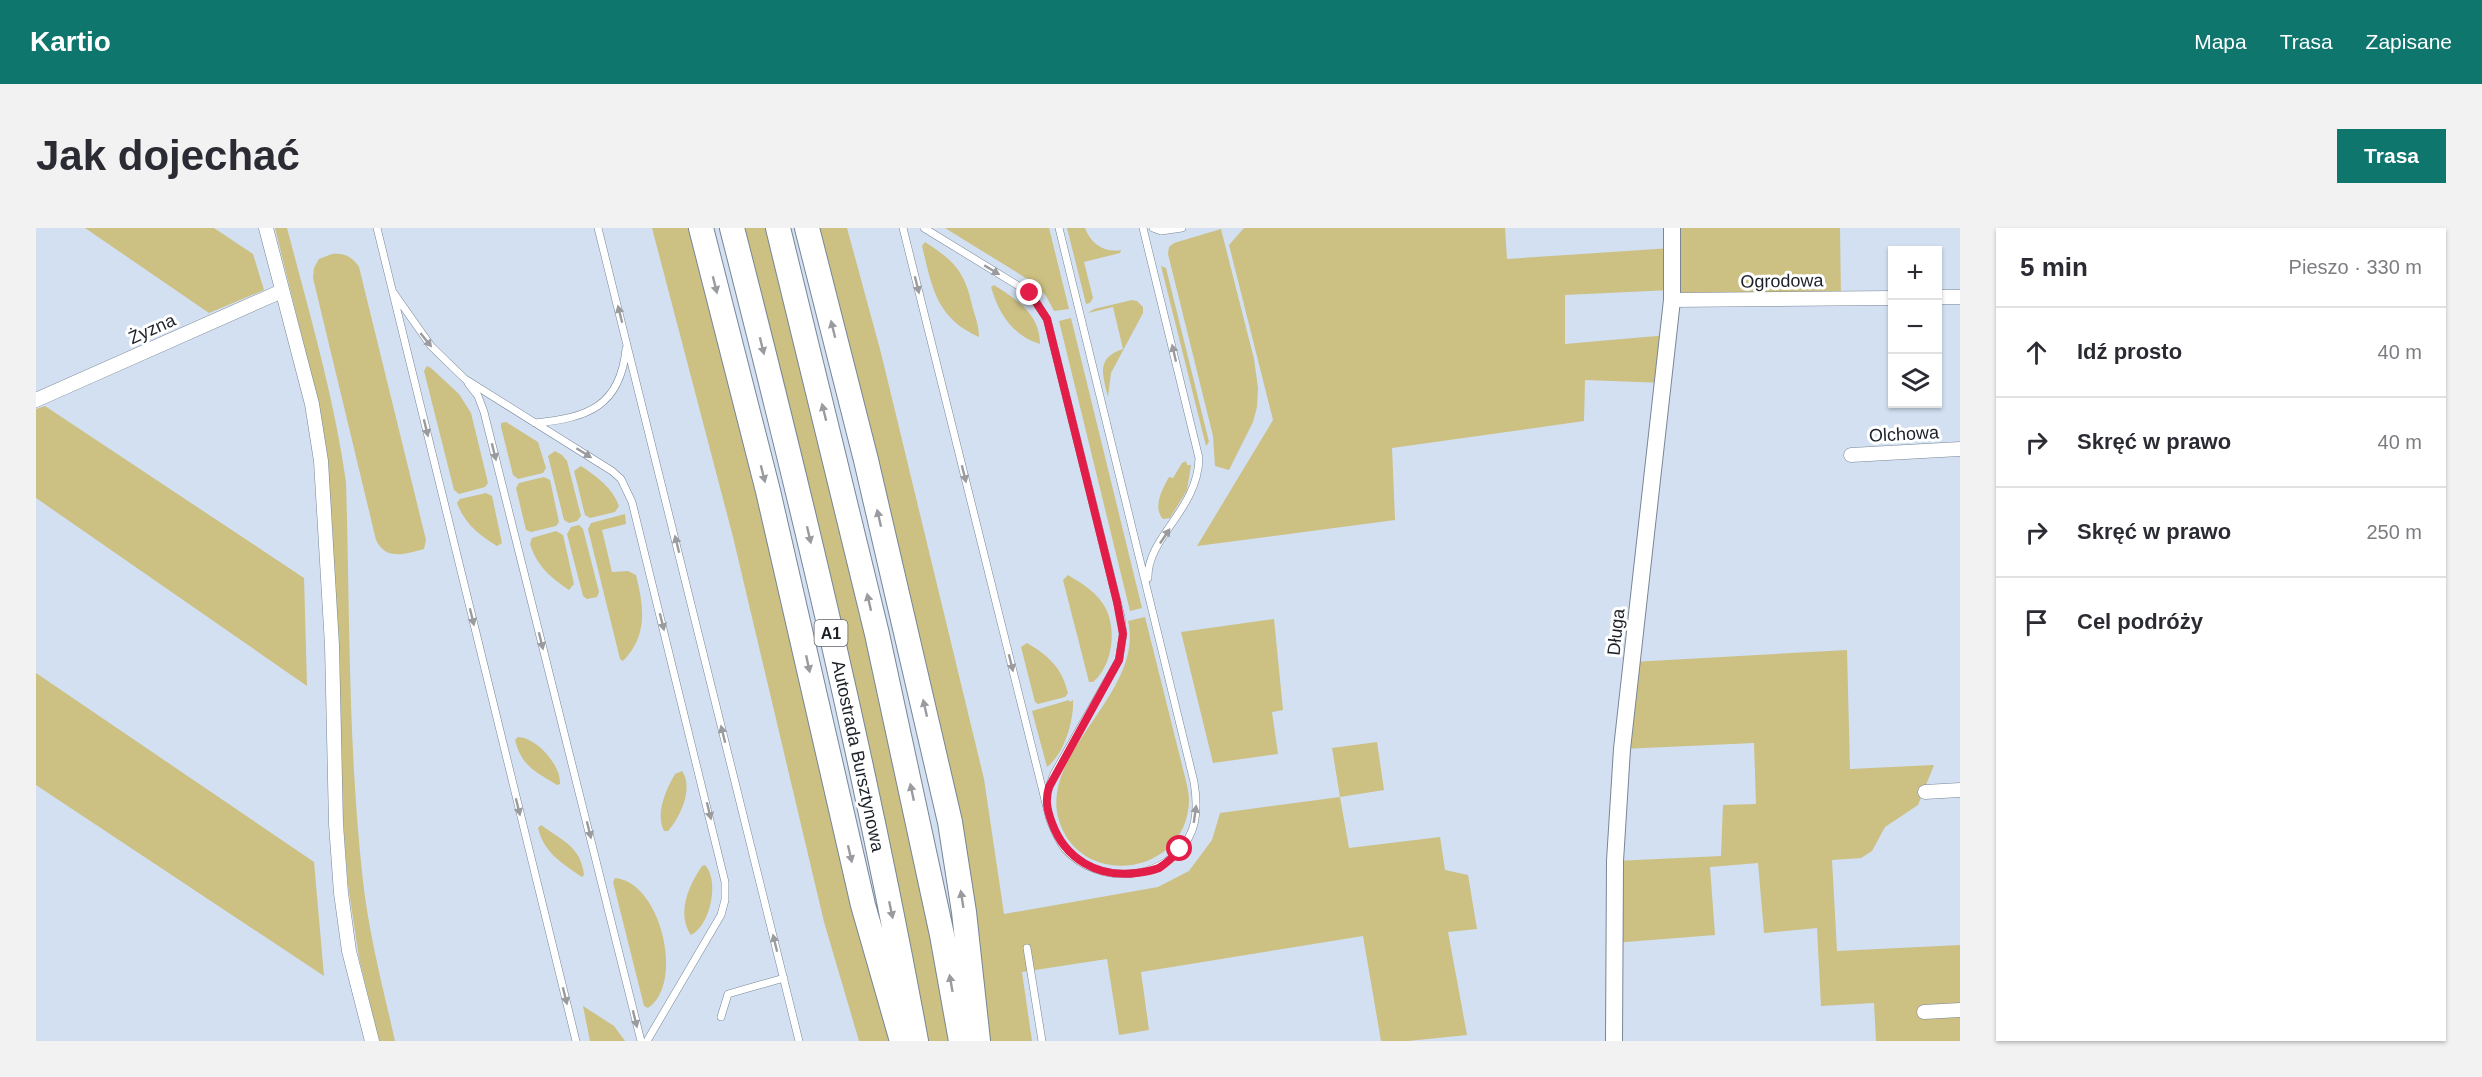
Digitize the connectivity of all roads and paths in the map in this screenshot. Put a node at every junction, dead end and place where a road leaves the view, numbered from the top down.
1 (266, 228) edge
2 (377, 228) edge
3 (598, 228) edge
4 (700, 228) edge
5 (732, 228) edge
6 (778, 228) edge
7 (807, 228) edge
8 (903, 228) edge
9 (924, 228) edge
10 (1059, 228) edge
11 (1143, 228) edge
12 (1154, 228) edge
13 (1182, 228) edge
14 (1672, 228) edge
15 (282, 291) junction
16 (393, 292) junction
17 (1942, 297) edge
18 (1960, 297) edge
19 (1888, 298) edge
20 (1672, 300) junction
21 (627, 343) junction
22 (465, 379) junction
23 (36, 400) edge
24 (535, 423) junction
25 (1960, 449) edge
26 (1851, 455) dead end
27 (1148, 590) junction
28 (1960, 790) edge
29 (1925, 792) dead end
30 (1045, 799) junction
31 (1027, 948) dead end
32 (784, 978) junction
33 (1960, 1010) edge
34 (1924, 1012) dead end
35 (721, 1017) dead end
36 (372, 1041) edge
37 (576, 1041) edge
38 (641, 1041) edge
39 (647, 1041) edge
40 (799, 1041) edge
41 (902, 1041) edge
42 (916, 1041) edge
43 (962, 1041) edge
44 (978, 1041) edge
45 (1042, 1041) edge
46 (1614, 1041) edge

1 - 15 street
2 - 16 lane
21 -> 3 lane
4 -> 41 highway
5 -> 42 highway, Autostrada Bursztynowa / A1
43 -> 6 highway, A1
44 -> 7 highway
8 -> 30 lane
9 -> 30 lane
10 - 27 lane
27 -> 11 lane
12 - 13 lane
14 - 20 street, Długa
15 - 23 street, Żyzna
15 - 36 street
16 -> 22 lane
16 -> 37 lane
17 - 18 street
19 - 20 street, Ogrodowa
20 - 46 street, Długa
21 - 24 lane
32 -> 21 lane
22 - 24 lane
22 -> 38 lane
24 -> 39 lane
25 - 26 street, Olchowa
30 -> 27 lane
28 - 29 street
31 - 45 lane
32 - 35 lane
32 - 40 lane
33 - 34 street

